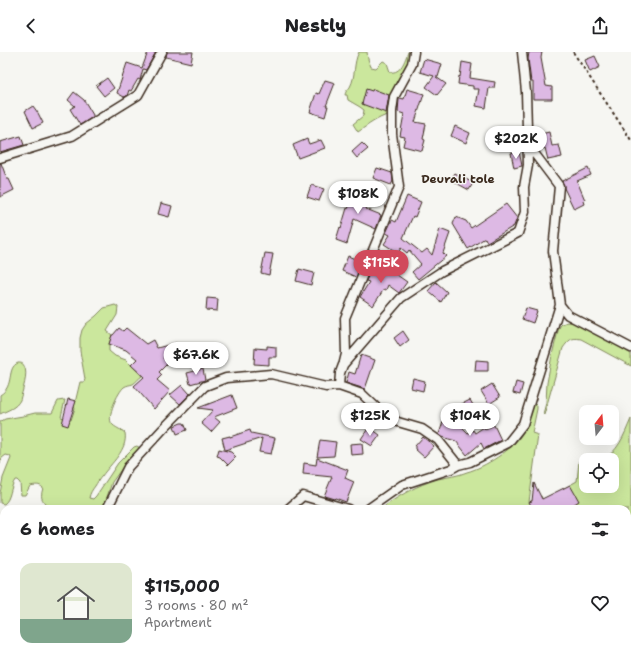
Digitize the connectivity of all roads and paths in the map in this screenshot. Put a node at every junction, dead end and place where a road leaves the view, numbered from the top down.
1 (162, 52) edge
2 (414, 52) edge
3 (522, 52) edge
4 (573, 52) edge
5 (631, 140) edge
6 (528, 145) junction
7 (0, 158) edge
8 (560, 305) junction
9 (631, 348) edge
10 (343, 365) junction
11 (339, 386) junction
12 (458, 465) junction
13 (110, 505) edge
14 (293, 505) edge
15 (334, 505) edge
16 (374, 505) edge

1 - 7 street
2 - 10 street
3 - 6 street
4 - 5 path
6 - 8 street
6 - 10 street
8 - 9 street
8 - 12 street
10 - 11 street
11 - 12 street
11 - 13 street
12 - 16 street
14 - 15 street

